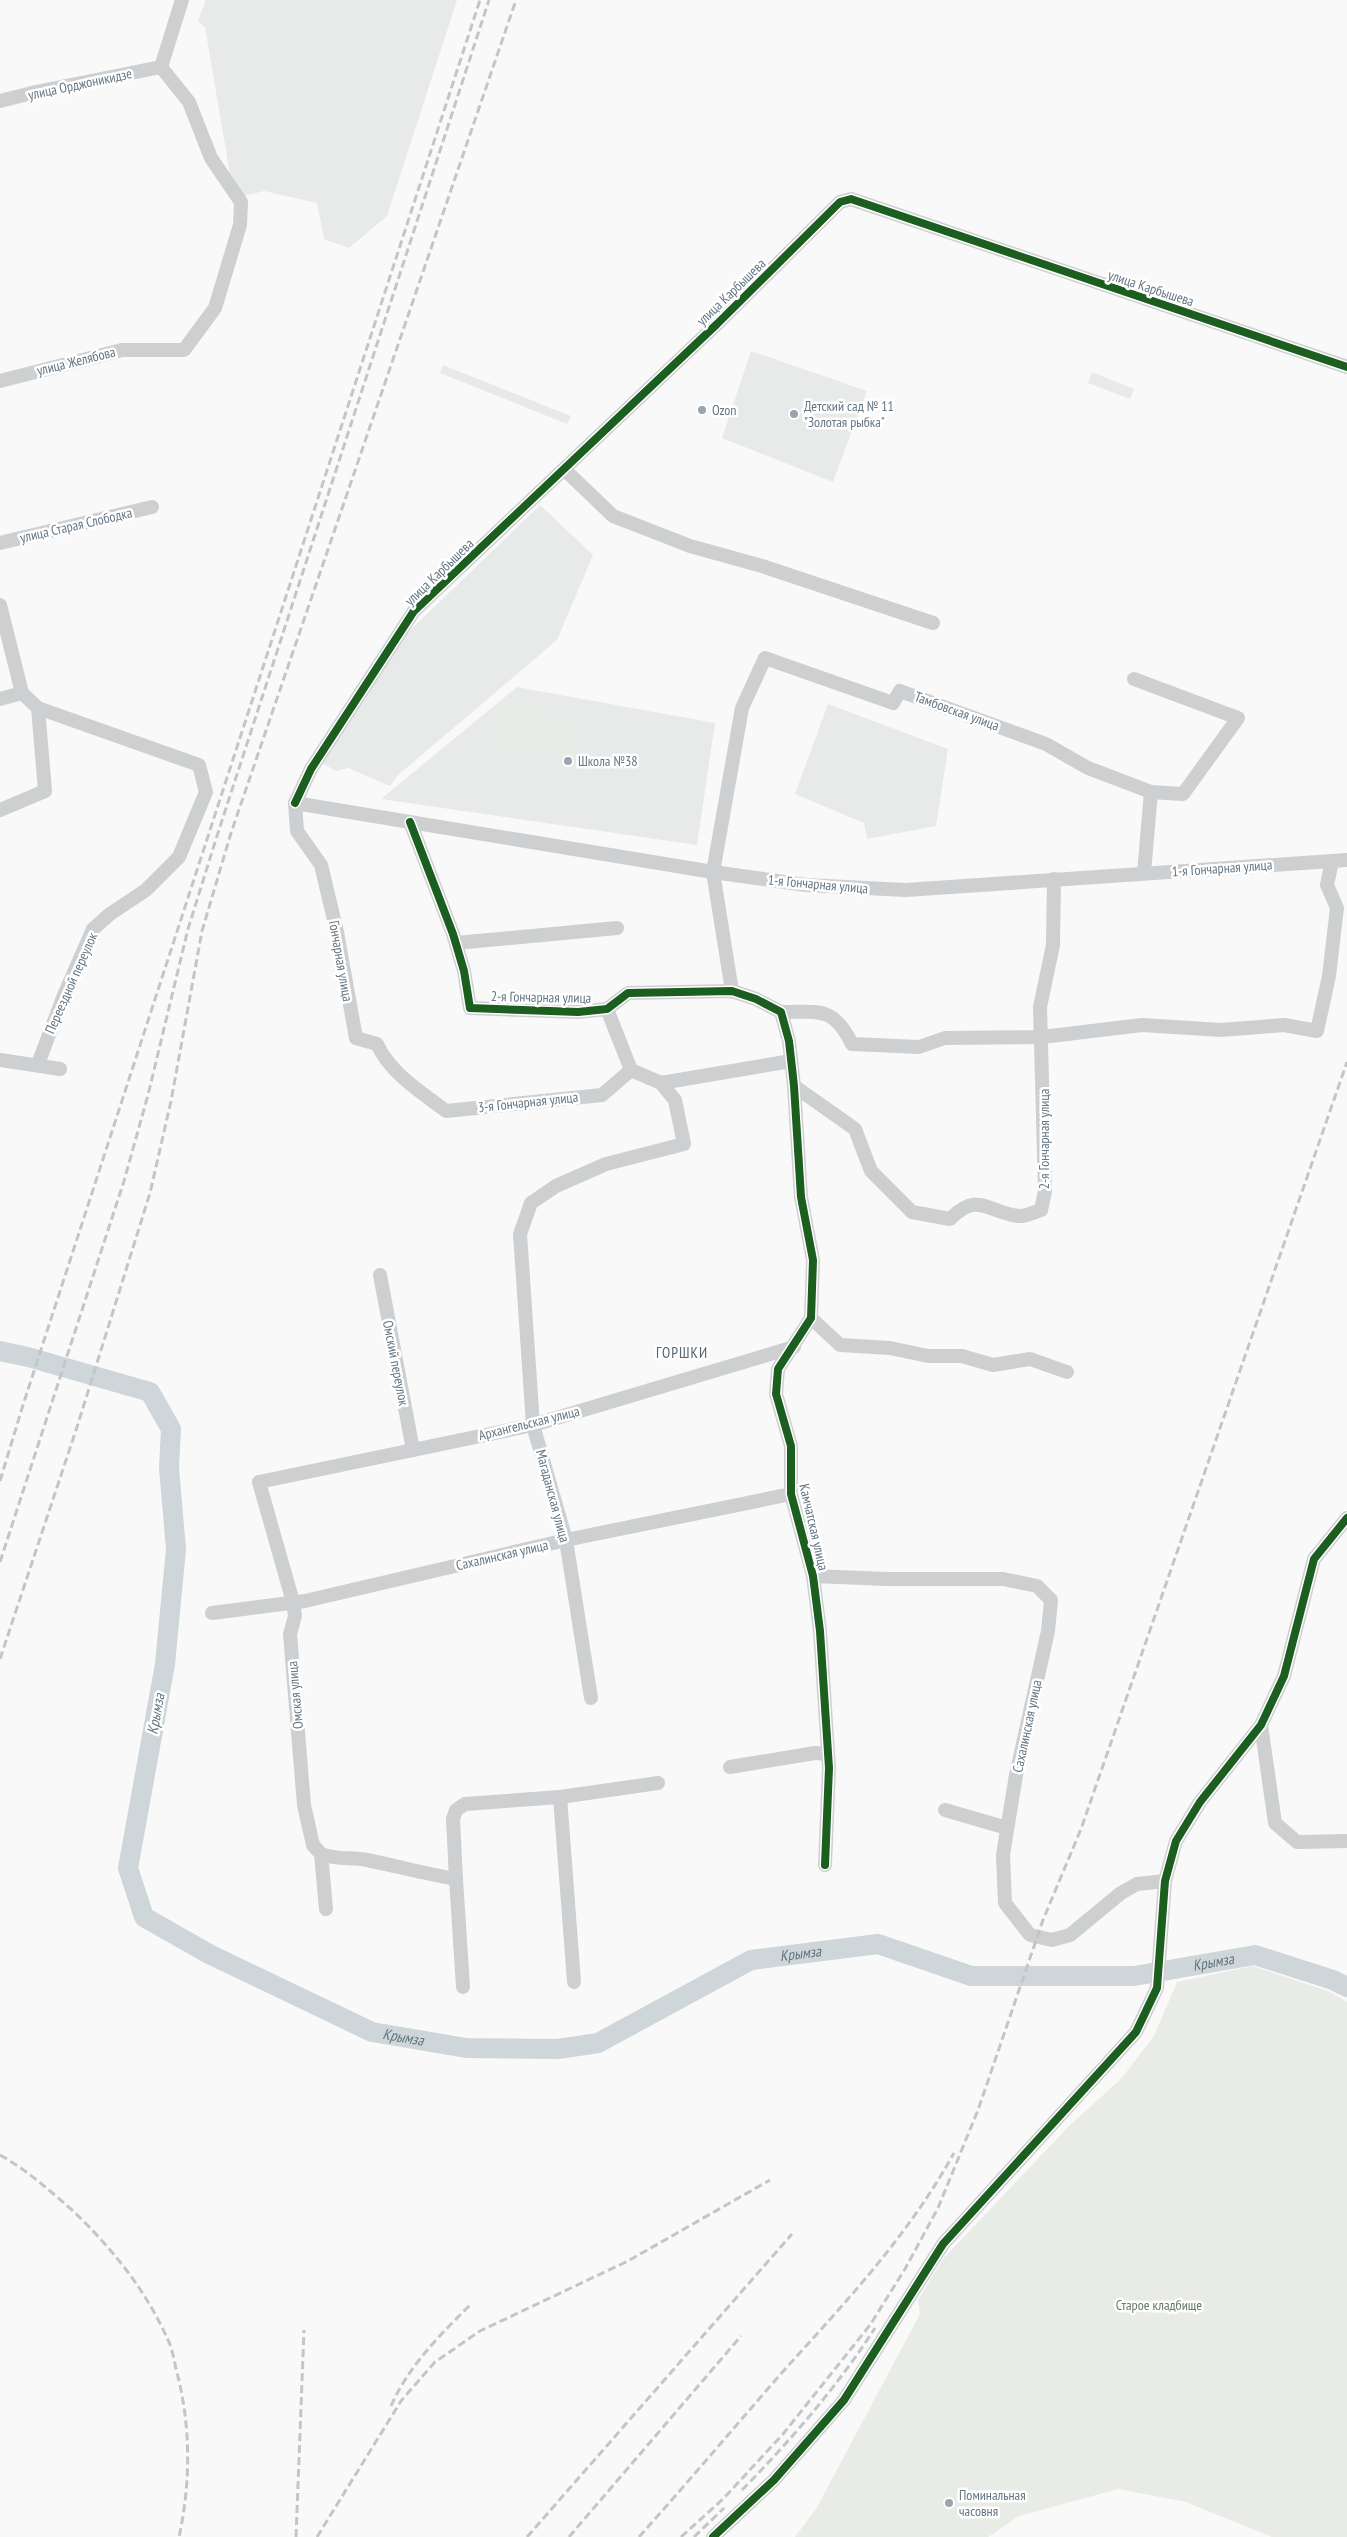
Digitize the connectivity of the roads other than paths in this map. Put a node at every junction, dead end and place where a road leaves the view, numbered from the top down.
1 (182, 0) edge
2 (160, 67) junction
3 (0, 101) edge
4 (1347, 367) edge
5 (0, 381) edge
6 (564, 469) junction
7 (152, 507) dead end
8 (0, 543) edge
9 (0, 605) edge
10 (933, 623) dead end
11 (1134, 679) dead end
12 (22, 693) junction
13 (0, 699) edge
14 (38, 708) junction
15 (1151, 792) junction
16 (294, 803) junction
17 (0, 810) edge
18 (410, 822) junction
19 (1347, 860) edge
20 (1332, 861) junction
21 (713, 872) junction
22 (1144, 873) junction
23 (1054, 879) junction
24 (618, 928) dead end
25 (456, 943) junction
26 (732, 991) junction
27 (607, 1009) junction
28 (781, 1012) junction
29 (1042, 1037) junction
30 (0, 1060) edge
31 (791, 1060) junction
32 (38, 1064) junction
33 (60, 1069) dead end
34 (631, 1070) junction
35 (661, 1083) junction
36 (794, 1086) junction
37 (422, 1093) joint
38 (380, 1275) dead end
39 (811, 1318) junction
40 (794, 1347) junction
41 (1067, 1372) dead end
42 (533, 1425) junction
43 (413, 1450) junction
44 (258, 1482) joint
45 (791, 1494) junction
46 (1347, 1518) edge
47 (566, 1540) junction
48 (813, 1576) junction
49 (293, 1602) junction
50 (212, 1613) dead end
51 (591, 1698) dead end
52 (1261, 1726) junction
53 (828, 1754) junction
54 (730, 1767) dead end
55 (658, 1783) dead end
56 (560, 1798) junction
57 (945, 1810) dead end
58 (1007, 1828) junction
59 (1347, 1841) edge
60 (321, 1854) junction
61 (825, 1865) dead end
62 (456, 1879) junction
63 (1165, 1881) junction
64 (326, 1909) dead end
65 (574, 1982) dead end
66 (463, 1987) dead end
67 (712, 2537) edge

1 - 2 street
2 - 3 street, улица Орджоникидзе
2 - 5 street, улица Желябова
4 - 6 street, улица Карбышева
6 - 10 street
6 - 16 street, улица Карбышева
7 - 8 street, улица Старая Слободка
9 - 12 street
11 - 15 street
12 - 13 street
12 - 14 street
14 - 17 street
14 - 32 street, Переездной переулок
15 - 21 street, Тамбовская улица
15 - 22 street
16 - 18 street, 1-я Гончарная улица
16 - 37 street, Гончарная улица
18 - 21 street, 1-я Гончарная улица
18 - 25 street, 2-я Гончарная улица
19 - 20 street, 1-я Гончарная улица
20 - 22 street, 1-я Гончарная улица
20 - 29 street, 2-я Гончарная улица
21 - 23 street, 1-я Гончарная улица
21 - 26 street
22 - 23 street, 1-я Гончарная улица
23 - 29 street, 2-я Гончарная улица
24 - 25 street
25 - 27 street, 2-я Гончарная улица
26 - 27 street, 2-я Гончарная улица
26 - 28 street, 2-я Гончарная улица
27 - 34 street
28 - 29 street, 2-я Гончарная улица
28 - 31 street
29 - 36 street, 2-я Гончарная улица
30 - 32 street
31 - 35 street
31 - 36 street
32 - 33 street
34 - 35 street
34 - 37 street, 3-я Гончарная улица
35 - 42 street, Магаданская улица
36 - 39 street, Камчатская улица
38 - 43 street, Омский переулок
39 - 40 street, Камчатская улица
39 - 41 street
40 - 42 street, Архангельская улица
40 - 45 street, Камчатская улица
42 - 43 street, Архангельская улица
42 - 47 street, Магаданская улица
43 - 44 street, Архангельская улица
44 - 49 street, Омская улица
45 - 47 street, Сахалинская улица
45 - 48 street, Камчатская улица
46 - 52 street
47 - 49 street, Сахалинская улица
47 - 51 street, Магаданская улица
48 - 53 street, Камчатская улица
48 - 58 street, Сахалинская улица
49 - 50 street, Сахалинская улица
49 - 60 street, Омская улица
52 - 59 street
52 - 63 street
53 - 54 street
53 - 61 street, Камчатская улица
55 - 56 street
56 - 62 street
56 - 65 street
57 - 58 street
58 - 63 street, Сахалинская улица
60 - 62 street
60 - 64 street, Омская улица
62 - 66 street
63 - 67 street

